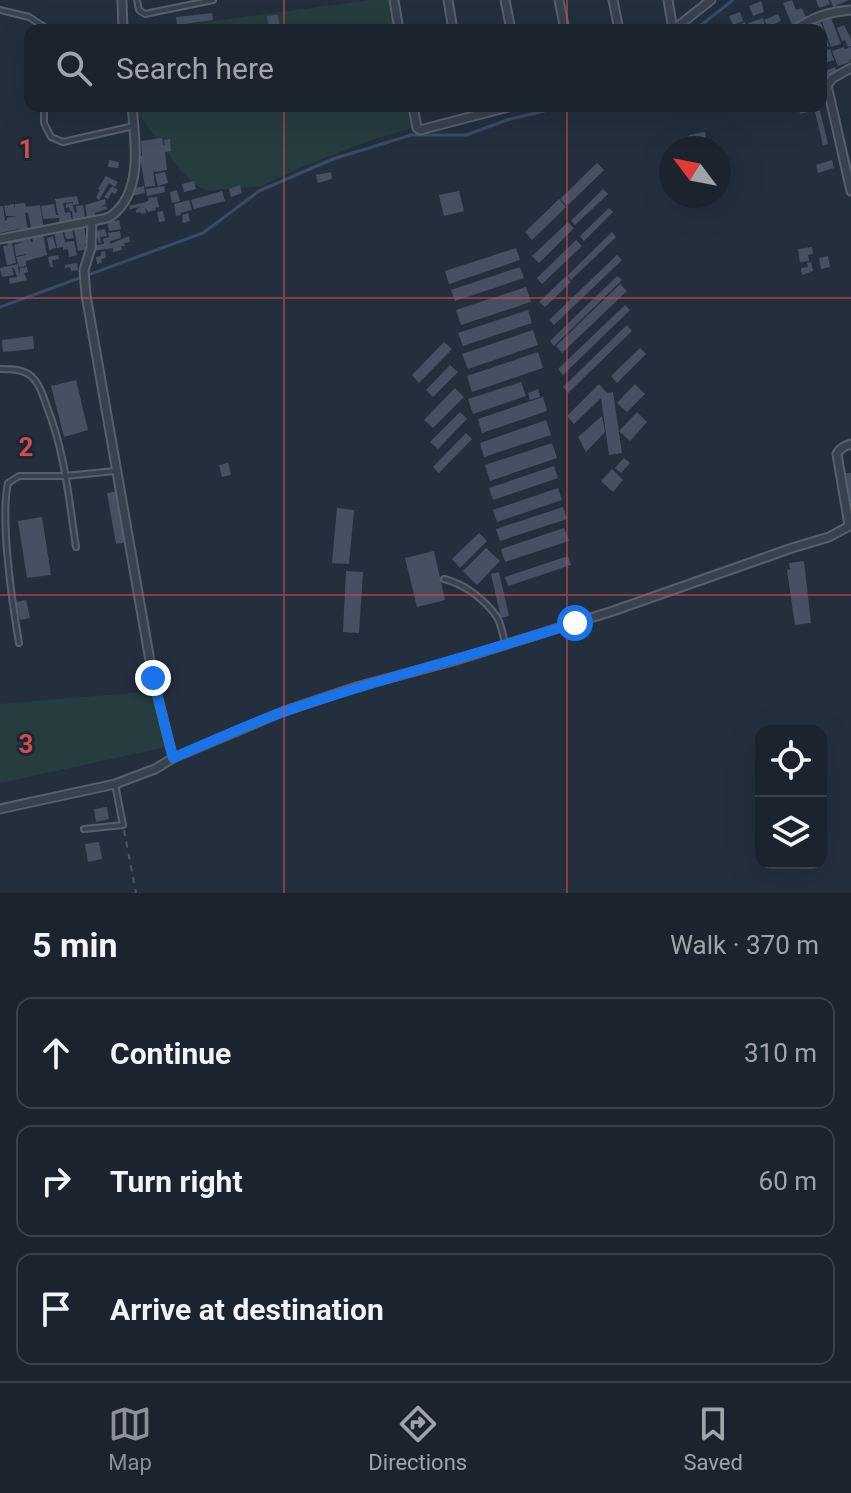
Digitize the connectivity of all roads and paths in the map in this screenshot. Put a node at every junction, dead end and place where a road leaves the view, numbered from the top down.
1 (122, 0) edge
2 (137, 0) edge
3 (213, 0) edge
4 (394, 0) edge
5 (448, 0) edge
6 (505, 0) edge
7 (559, 0) edge
8 (613, 0) edge
9 (668, 0) edge
10 (711, 0) edge
11 (0, 10) edge
12 (851, 10) edge
13 (40, 24) edge
14 (123, 24) edge
15 (398, 24) edge
16 (452, 24) edge
17 (510, 24) edge
18 (564, 24) edge
19 (618, 24) edge
20 (672, 24) edge
21 (681, 24) edge
22 (804, 24) edge
23 (851, 68) edge
24 (133, 112) edge
25 (414, 112) edge
26 (469, 112) edge
27 (489, 112) edge
28 (44, 113) dead end
29 (470, 117) junction
30 (134, 126) junction
31 (851, 191) edge
32 (92, 221) junction
33 (0, 239) edge
34 (0, 369) edge
35 (851, 444) edge
36 (118, 470) junction
37 (65, 476) junction
38 (850, 525) edge
39 (76, 547) dead end
40 (444, 579) dead end
41 (19, 643) dead end
42 (506, 645) junction
43 (173, 758) junction
44 (115, 784) junction
45 (0, 809) edge
46 (123, 825) junction
47 (84, 829) dead end
48 (136, 893) edge

1 - 14 street
2 - 3 lane
4 - 15 street
5 - 16 street
6 - 17 street
7 - 18 street
8 - 19 street
9 - 20 street
10 - 21 street
11 - 13 lane
12 - 22 street
23 - 31 street
24 - 30 street
25 - 29 street
26 - 29 street
27 - 29 street
28 - 30 lane
30 - 32 street
32 - 33 street
32 - 36 street
34 - 37 lane
35 - 38 street
36 - 37 lane
36 - 43 street
37 - 39 lane
37 - 41 lane
38 - 42 street
40 - 42 lane
42 - 43 street
43 - 44 street
44 - 45 street
44 - 46 lane
46 - 47 lane
46 - 48 path

